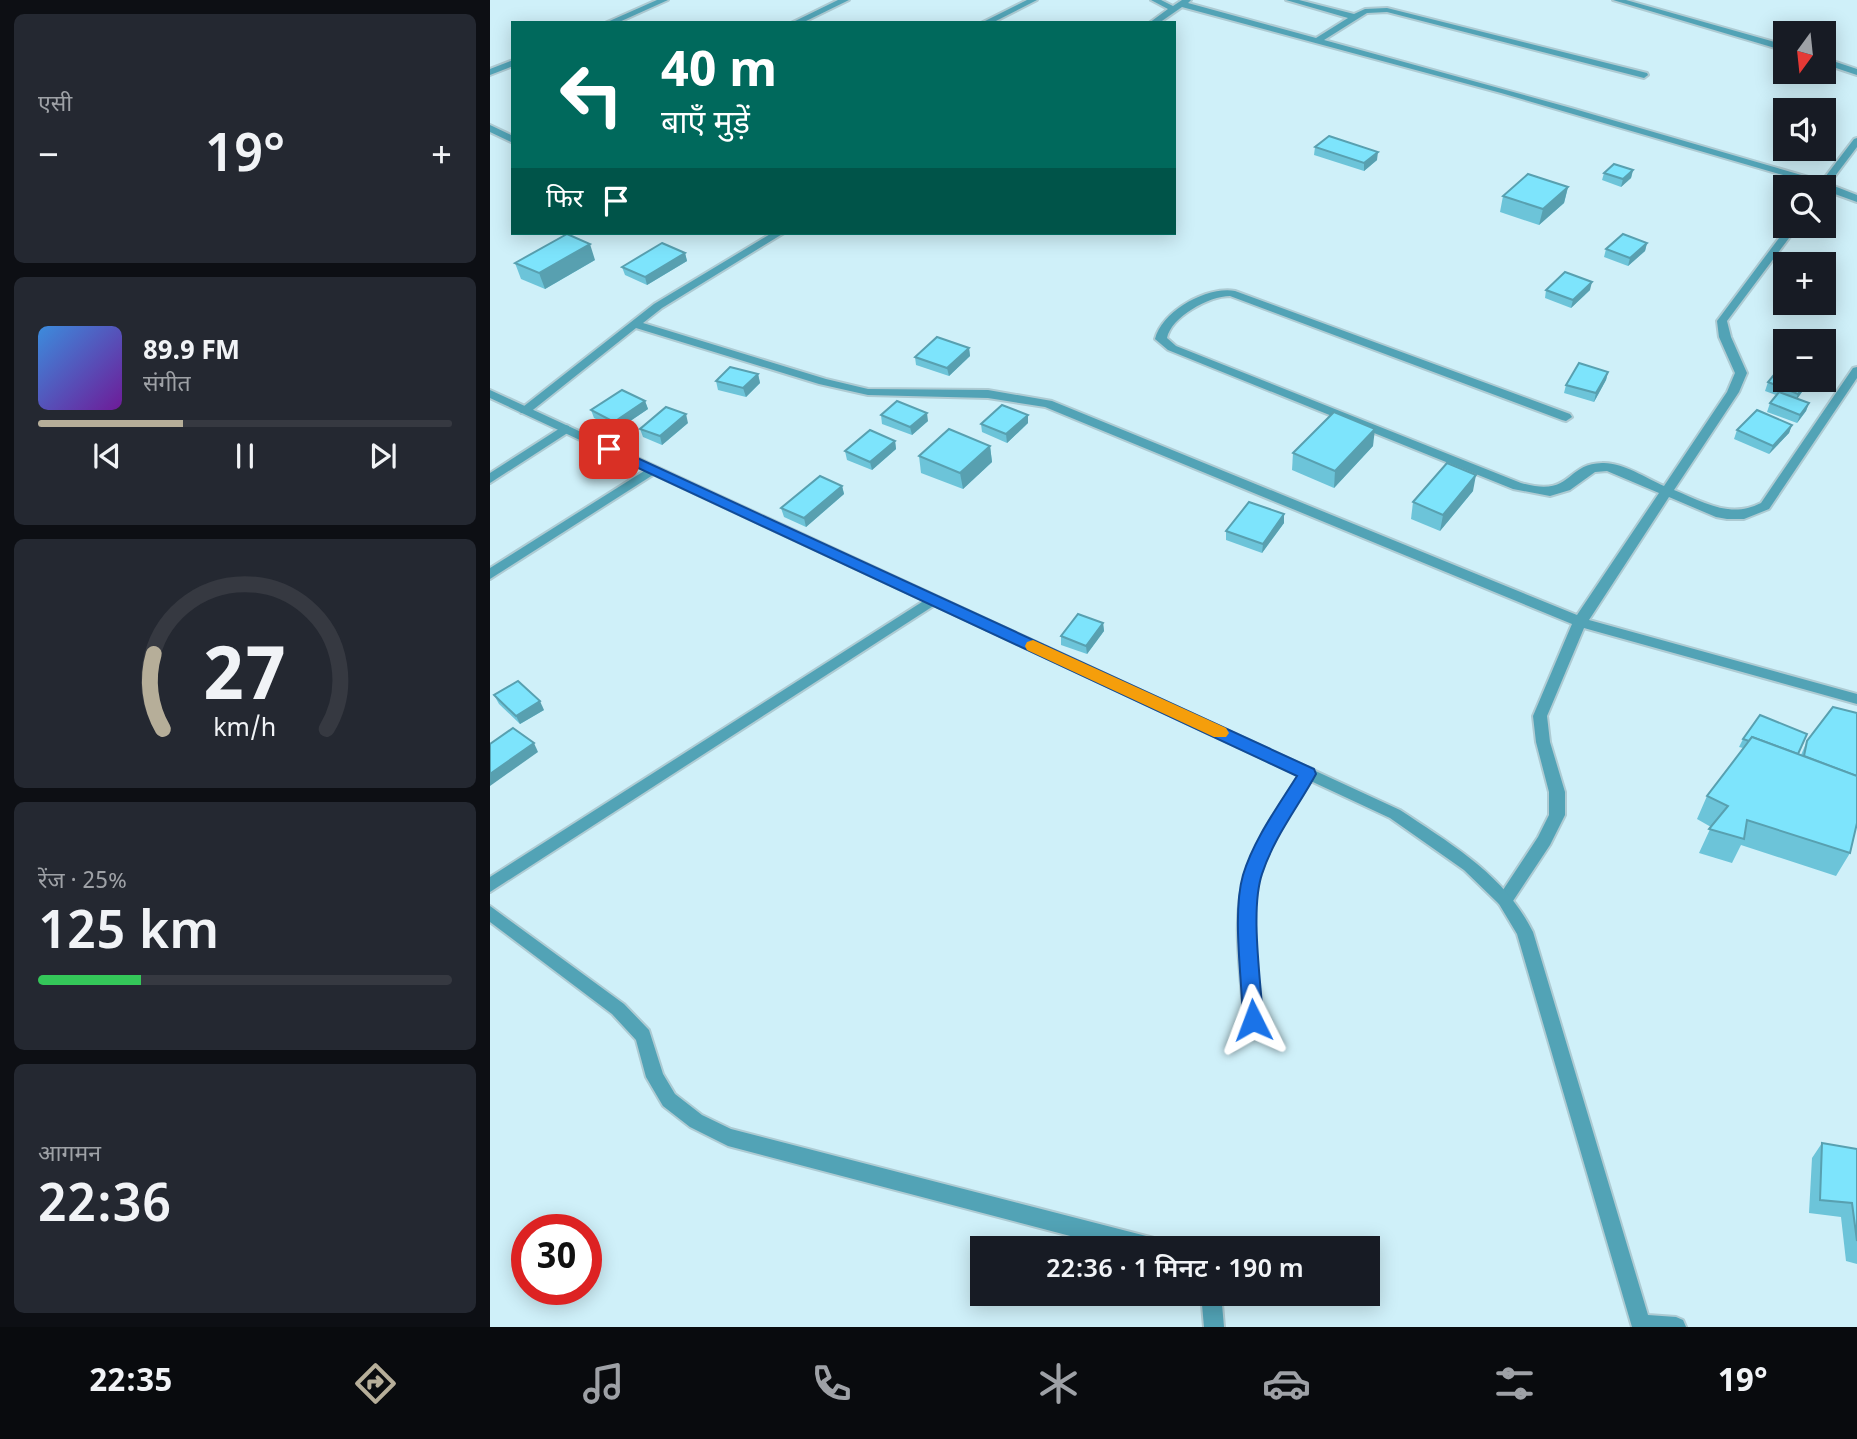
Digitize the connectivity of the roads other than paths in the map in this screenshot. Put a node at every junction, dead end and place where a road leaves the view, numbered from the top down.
1 (664, 0) edge
2 (845, 0) edge
3 (1032, 0) edge
4 (1155, 0) edge
5 (1290, 0) edge
6 (1617, 0) edge
7 (1181, 4) edge
8 (1354, 17) junction
9 (614, 21) edge
10 (799, 21) edge
11 (989, 21) edge
12 (1156, 21) edge
13 (1317, 41) junction
14 (1773, 44) edge
15 (511, 64) edge
16 (1836, 65) edge
17 (490, 72) edge
18 (1857, 72) edge
19 (1644, 75) dead end
20 (490, 128) edge
21 (511, 139) edge
22 (1857, 141) edge
23 (1787, 175) edge
24 (1832, 175) edge
25 (1836, 190) edge
26 (1857, 199) edge
27 (775, 235) edge
28 (1784, 238) edge
29 (633, 324) junction
30 (1857, 370) edge
31 (490, 394) edge
32 (525, 410) junction
33 (1566, 417) dead end
34 (565, 429) junction
35 (652, 470) junction
36 (490, 479) edge
37 (1667, 492) junction
38 (490, 573) edge
39 (933, 600) junction
40 (1580, 622) junction
41 (1857, 699) edge
42 (1308, 774) junction
43 (490, 885) edge
44 (1505, 899) junction
45 (490, 913) edge
46 (1253, 1020) dead end
47 (1108, 1236) edge
48 (1212, 1306) edge
49 (1636, 1326) edge
50 (1214, 1327) edge
51 (1676, 1327) edge

1 - 9 street
2 - 10 street
3 - 11 street
4 - 7 street
5 - 8 street
6 - 14 street
7 - 12 street
7 - 13 street
8 - 13 street
8 - 19 street
13 - 23 street
15 - 17 street
16 - 18 street
20 - 21 street
22 - 24 street
25 - 26 street
27 - 29 street
28 - 37 street
29 - 32 street
29 - 40 street
30 - 37 street
31 - 32 street
32 - 34 street
33 - 37 street
34 - 35 street
34 - 36 street
35 - 38 street
35 - 39 street
37 - 40 street
39 - 42 street
39 - 43 street
40 - 41 street
40 - 44 street
42 - 44 street
42 - 46 street
44 - 49 street
45 - 47 street
48 - 50 street
49 - 51 street

